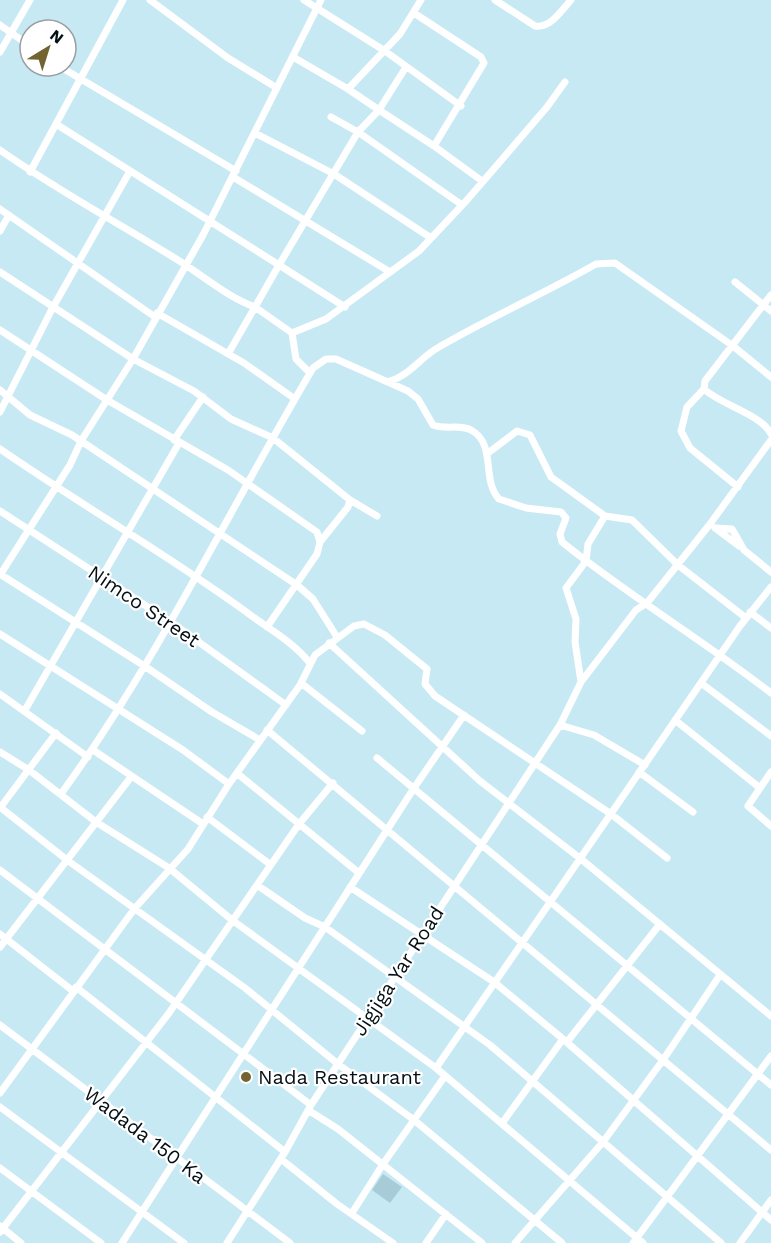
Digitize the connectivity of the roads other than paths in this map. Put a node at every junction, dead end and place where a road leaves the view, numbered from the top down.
1 (30, 0) edge
2 (123, 0) edge
3 (150, 0) edge
4 (304, 0) edge
5 (321, 0) edge
6 (421, 0) edge
7 (495, 0) edge
8 (571, 0) edge
9 (316, 10) junction
10 (414, 13) junction
11 (0, 25) edge
12 (11, 33) junction
13 (18, 38) edge
14 (385, 51) junction
15 (0, 52) edge
16 (293, 57) junction
17 (406, 67) junction
18 (77, 78) edge
19 (80, 80) junction
20 (565, 82) dead end
21 (277, 88) junction
22 (348, 89) junction
23 (461, 106) junction
24 (379, 110) junction
25 (331, 117) dead end
26 (56, 124) junction
27 (358, 132) junction
28 (255, 133) junction
29 (434, 146) junction
30 (0, 150) edge
31 (130, 171) junction
32 (30, 172) junction
33 (234, 174) junction
34 (334, 174) junction
35 (482, 182) junction
36 (462, 205) junction
37 (0, 209) edge
38 (9, 215) junction
39 (104, 217) junction
40 (210, 221) junction
41 (305, 221) junction
42 (0, 231) edge
43 (431, 238) junction
44 (78, 262) junction
45 (186, 264) junction
46 (279, 265) junction
47 (0, 272) edge
48 (390, 272) junction
49 (735, 282) dead end
50 (771, 296) edge
51 (764, 305) junction
52 (255, 307) junction
53 (345, 307) junction
54 (52, 309) junction
55 (771, 311) edge
56 (156, 315) junction
57 (0, 330) edge
58 (292, 333) junction
59 (733, 346) junction
60 (32, 351) junction
61 (228, 354) junction
62 (133, 359) junction
63 (310, 374) junction
64 (771, 377) edge
65 (390, 381) junction
66 (704, 388) junction
67 (0, 390) edge
68 (9, 397) junction
69 (202, 397) junction
70 (295, 399) junction
71 (107, 400) junction
72 (0, 412) edge
73 (771, 434) edge
74 (273, 438) junction
75 (771, 440) edge
76 (81, 441) junction
77 (177, 441) junction
78 (0, 449) edge
79 (488, 453) junction
80 (246, 484) junction
81 (55, 487) junction
82 (738, 487) junction
83 (152, 488) junction
84 (350, 500) junction
85 (0, 511) edge
86 (376, 516) dead end
87 (605, 516) junction
88 (713, 526) junction
89 (30, 530) junction
90 (221, 532) junction
91 (128, 533) junction
92 (320, 542) junction
93 (586, 561) junction
94 (678, 565) junction
95 (771, 572) edge
96 (0, 575) edge
97 (196, 575) junction
98 (103, 578) junction
99 (297, 585) junction
100 (771, 586) edge
101 (647, 603) junction
102 (748, 615) junction
103 (76, 622) junction
104 (171, 622) junction
105 (267, 627) junction
106 (771, 628) edge
107 (0, 634) edge
108 (337, 637) junction
109 (329, 644) junction
110 (721, 654) junction
111 (309, 662) junction
112 (51, 667) junction
113 (146, 667) junction
114 (581, 682) junction
115 (301, 683) junction
116 (701, 683) junction
117 (771, 693) edge
118 (0, 694) edge
119 (286, 705) junction
120 (120, 709) junction
121 (25, 710) junction
122 (464, 715) junction
123 (675, 720) junction
124 (560, 725) junction
125 (267, 730) junction
126 (362, 731) dead end
127 (56, 734) junction
128 (771, 736) edge
129 (260, 740) junction
130 (441, 748) junction
131 (93, 750) junction
132 (0, 752) edge
133 (88, 757) junction
134 (377, 759) dead end
135 (534, 763) junction
136 (645, 765) junction
137 (29, 770) junction
138 (639, 772) junction
139 (771, 772) edge
140 (238, 774) junction
141 (131, 777) junction
142 (333, 783) junction
143 (229, 784) junction
144 (414, 788) junction
145 (760, 788) junction
146 (61, 794) junction
147 (508, 804) junction
148 (0, 808) edge
149 (693, 812) dead end
150 (611, 814) junction
151 (205, 820) junction
152 (96, 822) junction
153 (299, 824) junction
154 (771, 826) edge
155 (387, 831) junction
156 (482, 844) junction
157 (667, 858) dead end
158 (581, 859) junction
159 (67, 860) junction
160 (271, 865) junction
161 (169, 868) junction
162 (0, 870) edge
163 (359, 873) junction
164 (257, 885) junction
165 (350, 886) junction
166 (453, 886) junction
167 (38, 899) junction
168 (551, 901) junction
169 (135, 908) junction
170 (232, 921) junction
171 (660, 924) junction
172 (325, 927) junction
173 (422, 934) junction
174 (3, 937) edge
175 (522, 941) junction
176 (0, 947) edge
177 (105, 949) junction
178 (206, 960) junction
179 (627, 965) junction
180 (298, 968) junction
181 (720, 975) junction
182 (395, 976) junction
183 (494, 982) junction
184 (75, 989) junction
185 (176, 1003) junction
186 (596, 1003) junction
187 (272, 1010) junction
188 (771, 1016) edge
189 (368, 1018) junction
190 (691, 1018) junction
191 (0, 1025) edge
192 (465, 1026) junction
193 (565, 1040) junction
194 (146, 1043) junction
195 (31, 1049) junction
196 (242, 1054) junction
197 (771, 1056) edge
198 (663, 1060) junction
199 (338, 1064) junction
200 (436, 1068) junction
201 (759, 1074) junction
202 (445, 1076) junction
203 (533, 1082) junction
204 (771, 1084) edge
205 (0, 1093) edge
206 (216, 1099) junction
207 (100, 1100) junction
208 (634, 1100) junction
209 (0, 1107) edge
210 (309, 1107) junction
211 (728, 1115) junction
212 (414, 1120) junction
213 (503, 1122) junction
214 (603, 1142) junction
215 (771, 1150) edge
216 (61, 1154) junction
217 (283, 1155) junction
218 (696, 1155) junction
219 (177, 1160) junction
220 (383, 1164) junction
221 (0, 1168) edge
222 (570, 1181) junction
223 (32, 1192) junction
224 (667, 1196) junction
225 (771, 1200) edge
226 (247, 1211) junction
227 (142, 1212) junction
228 (762, 1212) junction
229 (352, 1213) junction
230 (446, 1214) junction
231 (535, 1220) junction
232 (771, 1220) edge
233 (1, 1229) edge
234 (638, 1241) edge
235 (21, 1243) edge
236 (101, 1243) edge
237 (122, 1243) edge
238 (184, 1243) edge
239 (227, 1243) edge
240 (290, 1243) edge
241 (393, 1243) edge
242 (426, 1243) edge
243 (482, 1243) edge
244 (514, 1243) edge
245 (562, 1243) edge
246 (721, 1243) edge
247 (740, 1243) edge

1 - 12 street
2 - 19 street
3 - 21 street
4 - 9 street
5 - 9 street
6 - 10 street
7 - 8 street
9 - 14 street
9 - 16 street
10 - 14 street
10 - 23 street
11 - 12 street
12 - 13 street
12 - 15 street
14 - 17 street
14 - 22 street
16 - 21 street
16 - 22 street
17 - 23 street
17 - 24 street
18 - 19 street
19 - 26 street
19 - 33 street
20 - 35 street
21 - 28 street
22 - 24 street
23 - 29 street
24 - 27 street
24 - 29 street
25 - 27 street
26 - 31 street
26 - 32 street
27 - 34 street
27 - 36 street
28 - 33 street
28 - 34 street
29 - 35 street
30 - 32 street
31 - 39 street
31 - 40 street
32 - 39 street
33 - 40 street
33 - 41 street
34 - 41 street
34 - 43 street
35 - 36 street
36 - 43 street
37 - 38 street
38 - 42 street
38 - 44 street
39 - 44 street
39 - 45 street
40 - 45 street
40 - 46 street
41 - 46 street
41 - 48 street
43 - 48 street
44 - 54 street
44 - 56 street
45 - 52 street
45 - 56 street
46 - 52 street
46 - 53 street
47 - 54 street
48 - 53 street
49 - 51 street
50 - 51 street
51 - 55 street
51 - 59 street
52 - 58 street
52 - 61 street
53 - 58 street
54 - 60 street
54 - 62 street
56 - 61 street
56 - 62 street
57 - 60 street
58 - 63 street
59 - 64 street
59 - 65 street
59 - 66 street
60 - 68 street
60 - 71 street
61 - 70 street
62 - 69 street
62 - 71 street
63 - 65 street
63 - 70 street
65 - 79 street
66 - 73 street
66 - 82 street
67 - 68 street
68 - 72 street
68 - 76 street
69 - 74 street
69 - 77 street
70 - 74 street
71 - 76 street
71 - 77 street
74 - 80 street
74 - 84 street
75 - 82 street, Jigjiga Yar Road
76 - 81 street
76 - 83 street
77 - 80 street
77 - 83 street
78 - 81 street
79 - 87 street
79 - 93 street
80 - 90 street
80 - 92 street
81 - 89 street
81 - 91 street
82 - 88 street, Jigjiga Yar Road
83 - 90 street
83 - 91 street
84 - 86 street
84 - 92 street
85 - 89 street, Nimco Street
87 - 93 street
87 - 94 street
88 - 94 street, Jigjiga Yar Road
88 - 95 street
89 - 96 street
89 - 98 street, Nimco Street
90 - 97 street
90 - 99 street
91 - 97 street
91 - 98 street
92 - 99 street
93 - 101 street
93 - 114 street
94 - 101 street, Jigjiga Yar Road
94 - 102 street
96 - 103 street
97 - 104 street
97 - 105 street
98 - 103 street
98 - 104 street, Nimco Street
99 - 105 street
99 - 108 street
100 - 102 street
101 - 110 street
101 - 114 street, Jigjiga Yar Road
102 - 106 street
102 - 110 street
103 - 112 street
103 - 113 street
104 - 113 street
104 - 119 street, Nimco Street
105 - 111 street
107 - 112 street
108 - 109 street
108 - 122 street
109 - 111 street
109 - 130 street
110 - 116 street
110 - 117 street
111 - 115 street
112 - 120 street
112 - 121 street
113 - 120 street
113 - 129 street
114 - 124 street, Jigjiga Yar Road
115 - 119 street
115 - 126 street
116 - 123 street
116 - 128 street
118 - 121 street
119 - 125 street
120 - 131 street
120 - 143 street
121 - 127 street
122 - 130 street
122 - 135 street
123 - 136 street
123 - 145 street
124 - 135 street, Jigjiga Yar Road
124 - 136 street
125 - 129 street
125 - 142 street
127 - 133 street
127 - 137 street
129 - 140 street
130 - 144 street
130 - 147 street
131 - 133 street
131 - 141 street
132 - 137 street
133 - 146 street
134 - 144 street
135 - 147 street, Jigjiga Yar Road
135 - 150 street
136 - 138 street
137 - 146 street
137 - 148 street
138 - 149 street
138 - 150 street
139 - 145 street
140 - 143 street
140 - 153 street
141 - 151 street
141 - 152 street
142 - 153 street
142 - 155 street
143 - 151 street
144 - 155 street
144 - 156 street
145 - 154 street
146 - 152 street
147 - 156 street, Jigjiga Yar Road
147 - 158 street
148 - 159 street
150 - 157 street
150 - 158 street
151 - 160 street
151 - 161 street
152 - 159 street
152 - 161 street
153 - 160 street
153 - 163 street
155 - 163 street
155 - 166 street
156 - 166 street, Jigjiga Yar Road
156 - 168 street
158 - 168 street
158 - 171 street
159 - 167 street
159 - 169 street
160 - 164 street
161 - 169 street
161 - 170 street
162 - 167 street
163 - 165 street
164 - 170 street
164 - 172 street
165 - 172 street
165 - 173 street
166 - 173 street, Jigjiga Yar Road
166 - 175 street
167 - 174 street
167 - 177 street
168 - 175 street
168 - 179 street
169 - 177 street
169 - 178 street
170 - 178 street
170 - 180 street
171 - 179 street
171 - 181 street
172 - 180 street
172 - 182 street
173 - 182 street, Jigjiga Yar Road
173 - 183 street
174 - 176 street
174 - 184 street
175 - 183 street
175 - 186 street
177 - 184 street
177 - 185 street
178 - 185 street
178 - 187 street
179 - 186 street
179 - 190 street
180 - 187 street
180 - 189 street
181 - 188 street
181 - 190 street
182 - 189 street, Jigjiga Yar Road
182 - 192 street
183 - 192 street
183 - 193 street
184 - 194 street
184 - 195 street
185 - 194 street
185 - 196 street
186 - 193 street
186 - 198 street
187 - 196 street
187 - 199 street
189 - 199 street, Jigjiga Yar Road
189 - 200 street
190 - 198 street
190 - 201 street
191 - 195 street, Wadada 150 Ka
192 - 200 street
192 - 203 street
193 - 203 street
193 - 208 street
194 - 206 street
194 - 207 street
195 - 205 street
195 - 207 street, Wadada 150 Ka
196 - 206 street
196 - 210 street
197 - 201 street
198 - 208 street
198 - 211 street
199 - 210 street, Jigjiga Yar Road
199 - 212 street
200 - 202 street
201 - 204 street
201 - 211 street
202 - 212 street
202 - 213 street
203 - 213 street
203 - 214 street
206 - 217 street
206 - 219 street
207 - 216 street
207 - 219 street, Wadada 150 Ka
208 - 214 street
208 - 218 street
209 - 216 street
210 - 217 street, Jigjiga Yar Road
210 - 220 street
211 - 215 street
211 - 218 street
212 - 220 street
212 - 231 street
213 - 222 street
214 - 222 street
214 - 224 street
216 - 223 street
216 - 227 street
217 - 226 street, Jigjiga Yar Road
217 - 229 street
218 - 224 street
218 - 228 street
219 - 226 street, Wadada 150 Ka
219 - 227 street
220 - 229 street
220 - 230 street
221 - 223 street
222 - 231 street
222 - 234 street
223 - 233 street
223 - 236 street
224 - 234 street
224 - 246 street
225 - 228 street
226 - 239 street, Jigjiga Yar Road
226 - 240 street, Wadada 150 Ka
227 - 237 street
227 - 238 street
228 - 232 street
228 - 247 street
229 - 241 street
230 - 242 street
230 - 243 street
231 - 244 street
231 - 245 street
233 - 235 street

